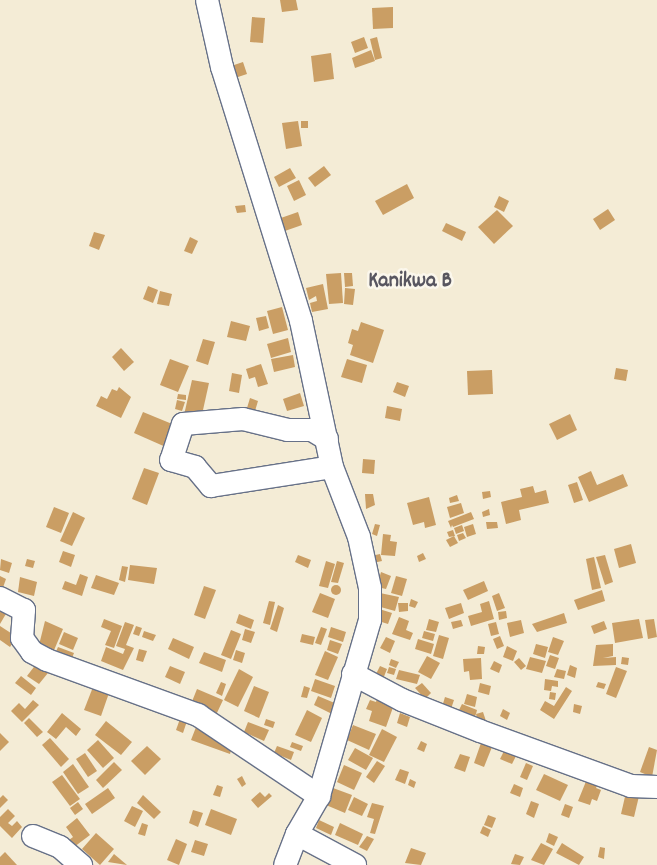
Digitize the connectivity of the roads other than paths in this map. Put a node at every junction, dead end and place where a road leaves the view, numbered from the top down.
1 (207, 0) edge
2 (327, 440) junction
3 (332, 467) junction
4 (0, 598) edge
5 (353, 674) junction
6 (657, 787) edge
7 (319, 796) junction
8 (297, 834) junction
9 (33, 836) dead end
10 (81, 865) edge
11 (285, 865) edge
12 (355, 865) edge

1 - 2 street
2 - 3 street
2 - 3 street
3 - 5 street
4 - 7 street
5 - 6 street
5 - 7 street
7 - 8 street
8 - 11 street
8 - 12 street
9 - 10 street

